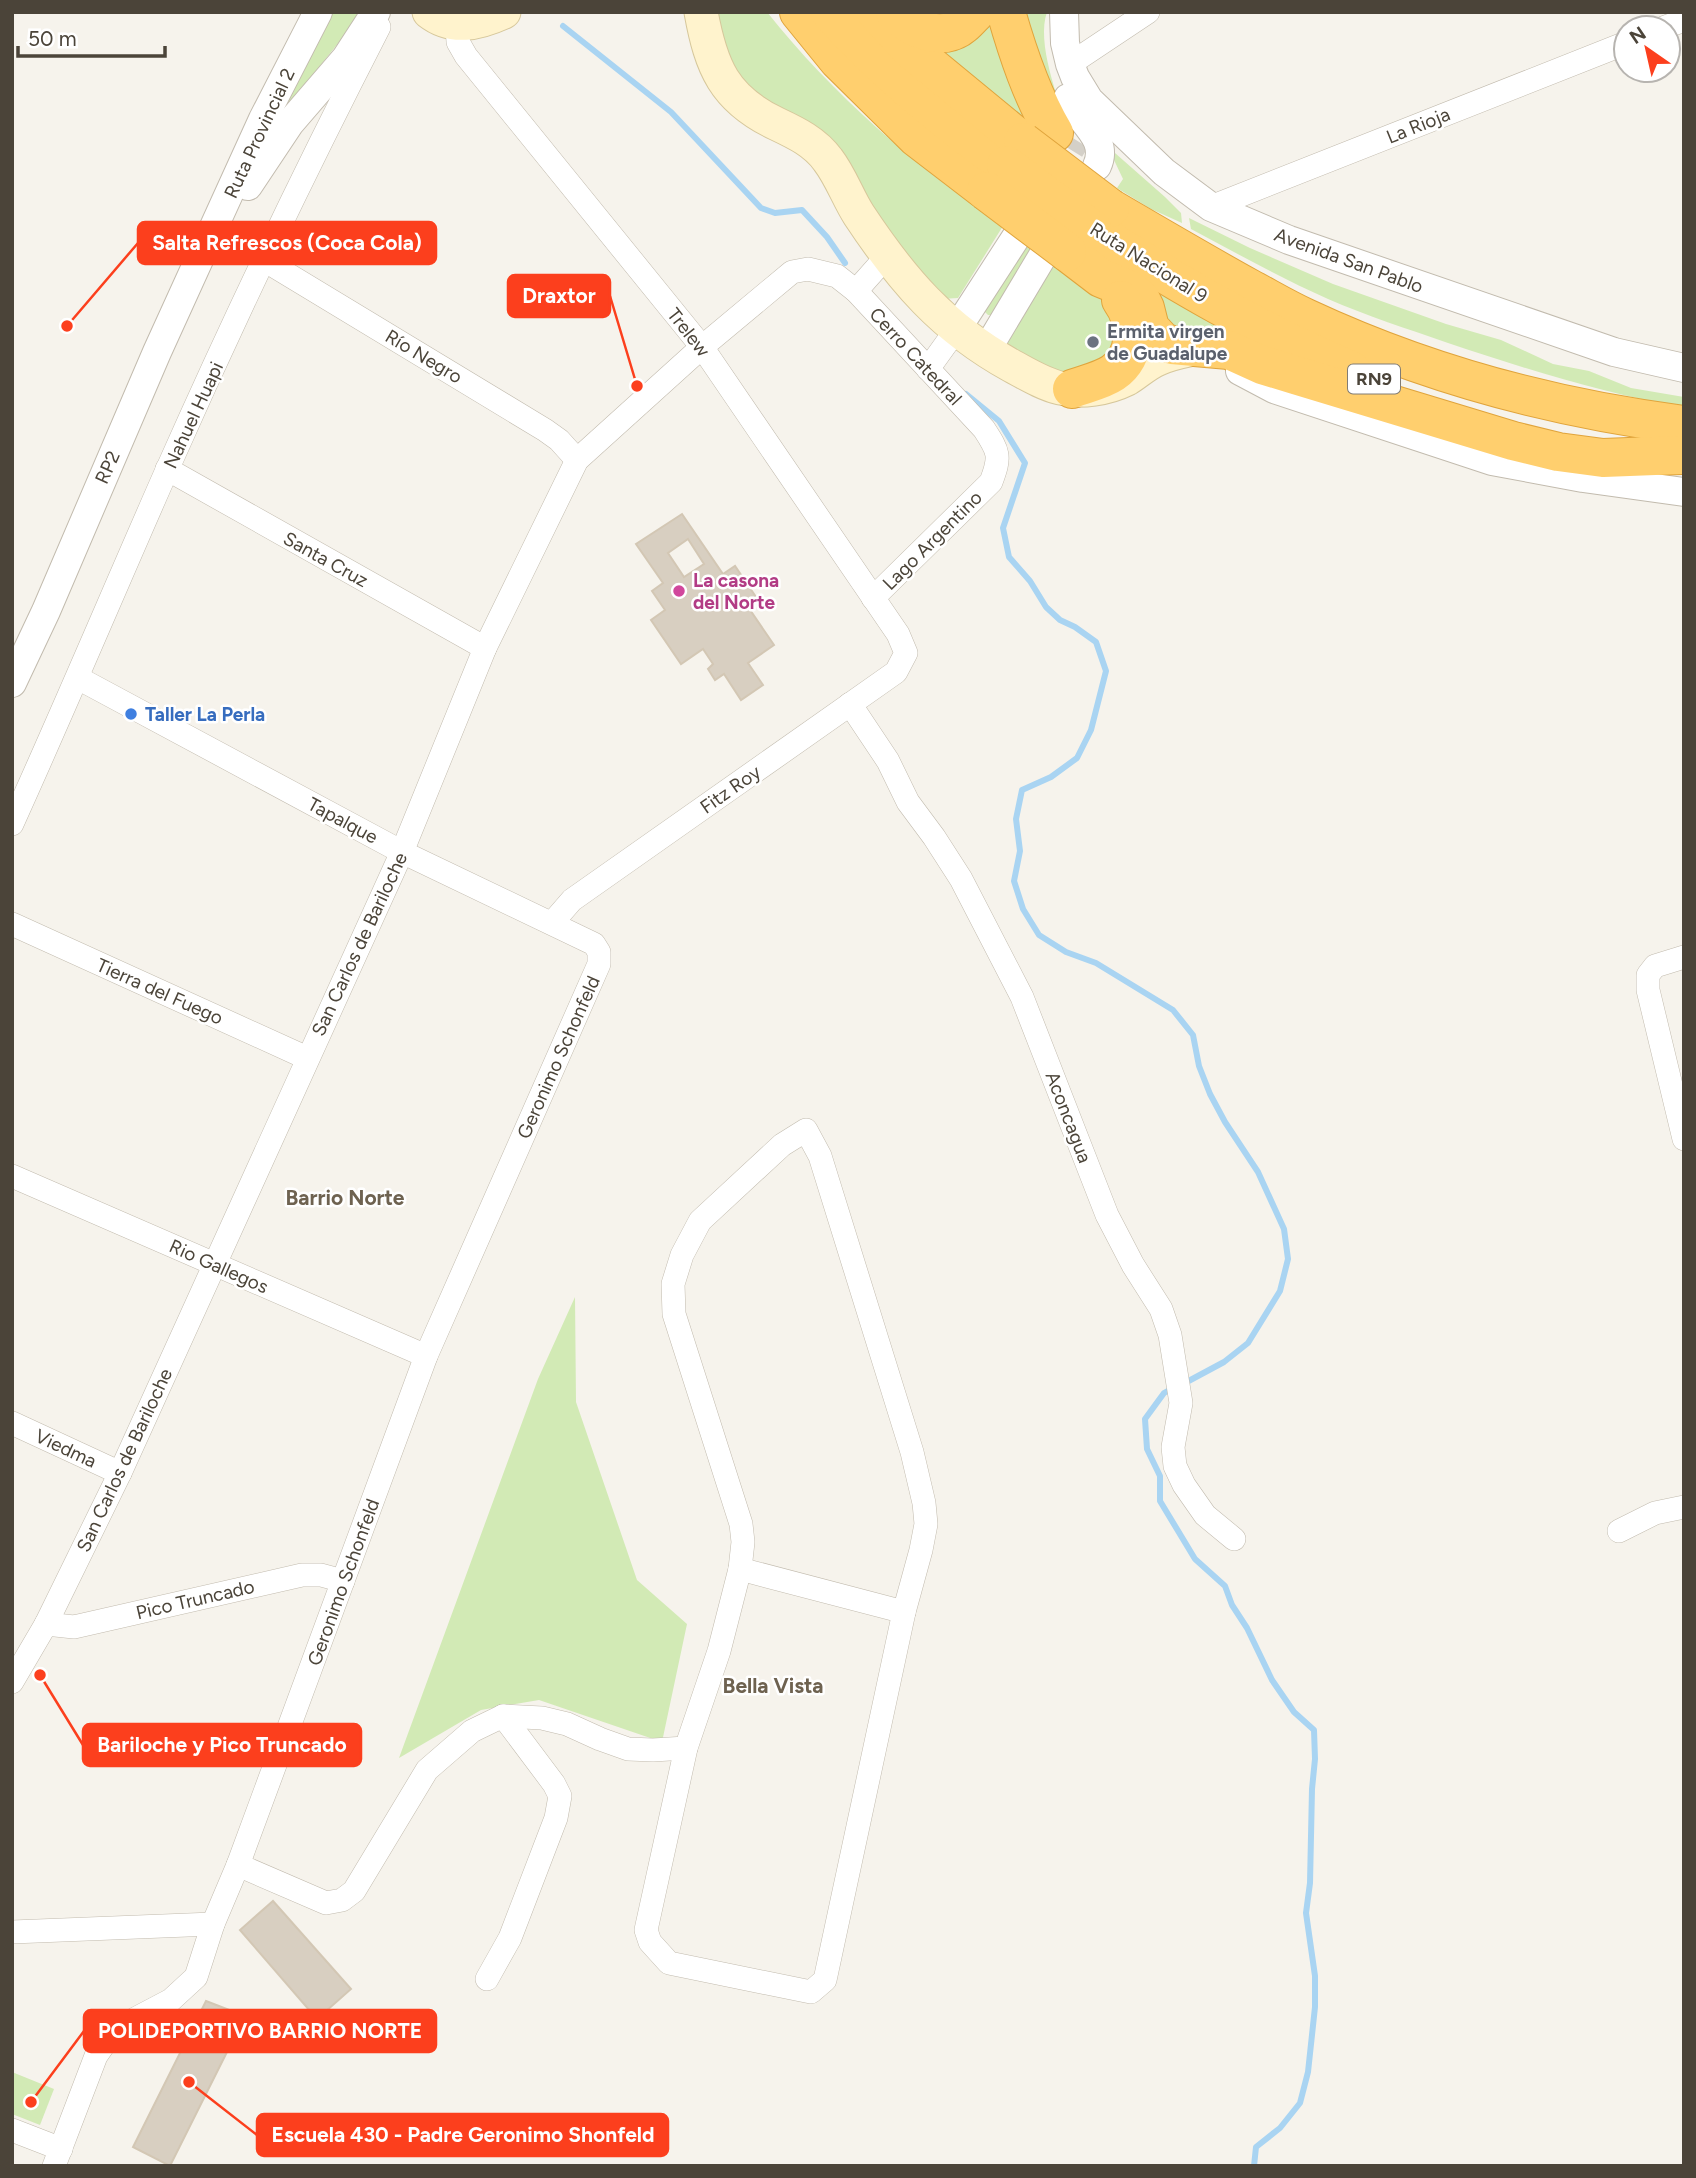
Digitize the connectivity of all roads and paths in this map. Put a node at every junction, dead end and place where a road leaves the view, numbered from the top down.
1 (318, 12) edge
2 (376, 12) edge
3 (387, 12) edge
4 (504, 12) edge
5 (701, 12) edge
6 (799, 12) edge
7 (830, 12) edge
8 (876, 12) edge
9 (895, 12) edge
10 (976, 12) edge
11 (1006, 12) edge
12 (1064, 12) edge
13 (1148, 12) edge
14 (443, 18) edge
15 (1612, 49) edge
16 (1070, 64) junction
17 (1038, 148) junction
18 (1211, 207) junction
19 (1087, 215) junction
20 (1022, 228) dead end
21 (204, 253) junction
22 (887, 256) junction
23 (264, 260) junction
24 (792, 272) joint
25 (1101, 278) junction
26 (856, 291) junction
27 (956, 330) junction
28 (702, 347) junction
29 (1201, 347) junction
30 (986, 351) junction
31 (1682, 367) edge
32 (928, 369) junction
33 (1072, 388) junction
34 (1683, 457) edge
35 (577, 460) junction
36 (167, 469) junction
37 (991, 482) joint
38 (873, 598) junction
39 (485, 648) junction
40 (906, 653) joint
41 (78, 678) junction
42 (12, 683) edge
43 (850, 704) junction
44 (12, 824) edge
45 (402, 852) junction
46 (552, 923) junction
47 (12, 924) edge
48 (1684, 957) edge
49 (599, 964) joint
50 (307, 1058) junction
51 (1684, 1139) edge
52 (12, 1176) edge
53 (215, 1265) junction
54 (426, 1356) junction
55 (12, 1423) edge
56 (120, 1473) junction
57 (1684, 1507) edge
58 (1619, 1531) dead end
59 (1234, 1539) dead end
60 (740, 1569) junction
61 (343, 1581) junction
62 (904, 1612) junction
63 (46, 1624) junction
64 (15, 1670) edge
65 (503, 1716) junction
66 (686, 1748) junction
67 (238, 1865) junction
68 (213, 1924) junction
69 (12, 1932) edge
70 (487, 1979) dead end
71 (12, 2130) edge
72 (58, 2157) edge

1 - 21 street, Ruta Provincial 2 / RP2
2 - 21 street, Ruta Provincial 2 / RP2
3 - 23 street, Nahuel Huapi
4 - 14 main road
5 - 22 main road
6 - 17 highway
7 - 17 highway, Ruta Nacional 9 / RN9
8 - 17 highway, Ruta Nacional 9 / RN9
9 - 10 highway
11 - 17 highway
12 - 16 street
13 - 16 street
14 - 28 street, Trelew
15 - 18 street, La Rioja
16 - 17 street
16 - 18 street, Avenida San Pablo
17 - 19 highway, bridge
17 - 19 highway, Ruta Nacional 9 / RN9, bridge
17 - 19 street
18 - 31 street, Avenida San Pablo
19 - 25 highway
19 - 30 street
19 - 34 highway, Ruta Nacional 9 / RN9
19 - 34 highway, Ruta Nacional 9 / RN9
20 - 27 street
21 - 42 street, RP2 / RP2
22 - 26 street
22 - 27 main road
23 - 35 street, Río Negro
23 - 36 street, Nahuel Huapi
24 - 26 street, Cerro Catedral
24 - 28 street, San Carlos de Bariloche
25 - 29 highway
25 - 33 highway
26 - 32 street, Cerro Catedral
27 - 30 main road
27 - 32 street
28 - 35 street, San Carlos de Bariloche
28 - 38 street, Trelew
29 - 33 main road
29 - 34 highway
30 - 33 main road
32 - 37 street, Cerro Catedral
35 - 39 street, San Carlos de Bariloche
36 - 39 street, Santa Cruz
36 - 41 street, Nahuel Huapi
37 - 38 street, Lago Argentino
38 - 40 street, Trelew
39 - 45 street, San Carlos de Bariloche
40 - 43 street, Fitz Roy
41 - 44 street, Nahuel Huapi
41 - 45 street, Tapalque
43 - 46 street, Fitz Roy
43 - 59 street, Aconcagua
45 - 46 street, Tapalque
45 - 50 street, San Carlos de Bariloche
46 - 49 street, Tapalque
47 - 50 street, Tierra del Fuego
48 - 51 street
49 - 54 street, Geronimo Schonfeld
50 - 53 street, San Carlos de Bariloche
52 - 53 street, Rio Gallegos
53 - 54 street, Rio Gallegos
53 - 56 street, San Carlos de Bariloche
54 - 61 street, Geronimo Schonfeld
55 - 56 street, Viedma
56 - 63 street, San Carlos de Bariloche
57 - 58 street
60 - 62 street
60 - 62 street
60 - 66 street
61 - 63 street, Pico Truncado
61 - 67 street, Geronimo Schonfeld
62 - 66 street
63 - 64 street, San Carlos de Bariloche
65 - 66 street
65 - 67 street
65 - 70 street
67 - 68 street, Geronimo Schonfeld
68 - 69 street
68 - 72 street, Geronimo Schonfeld
71 - 72 street

